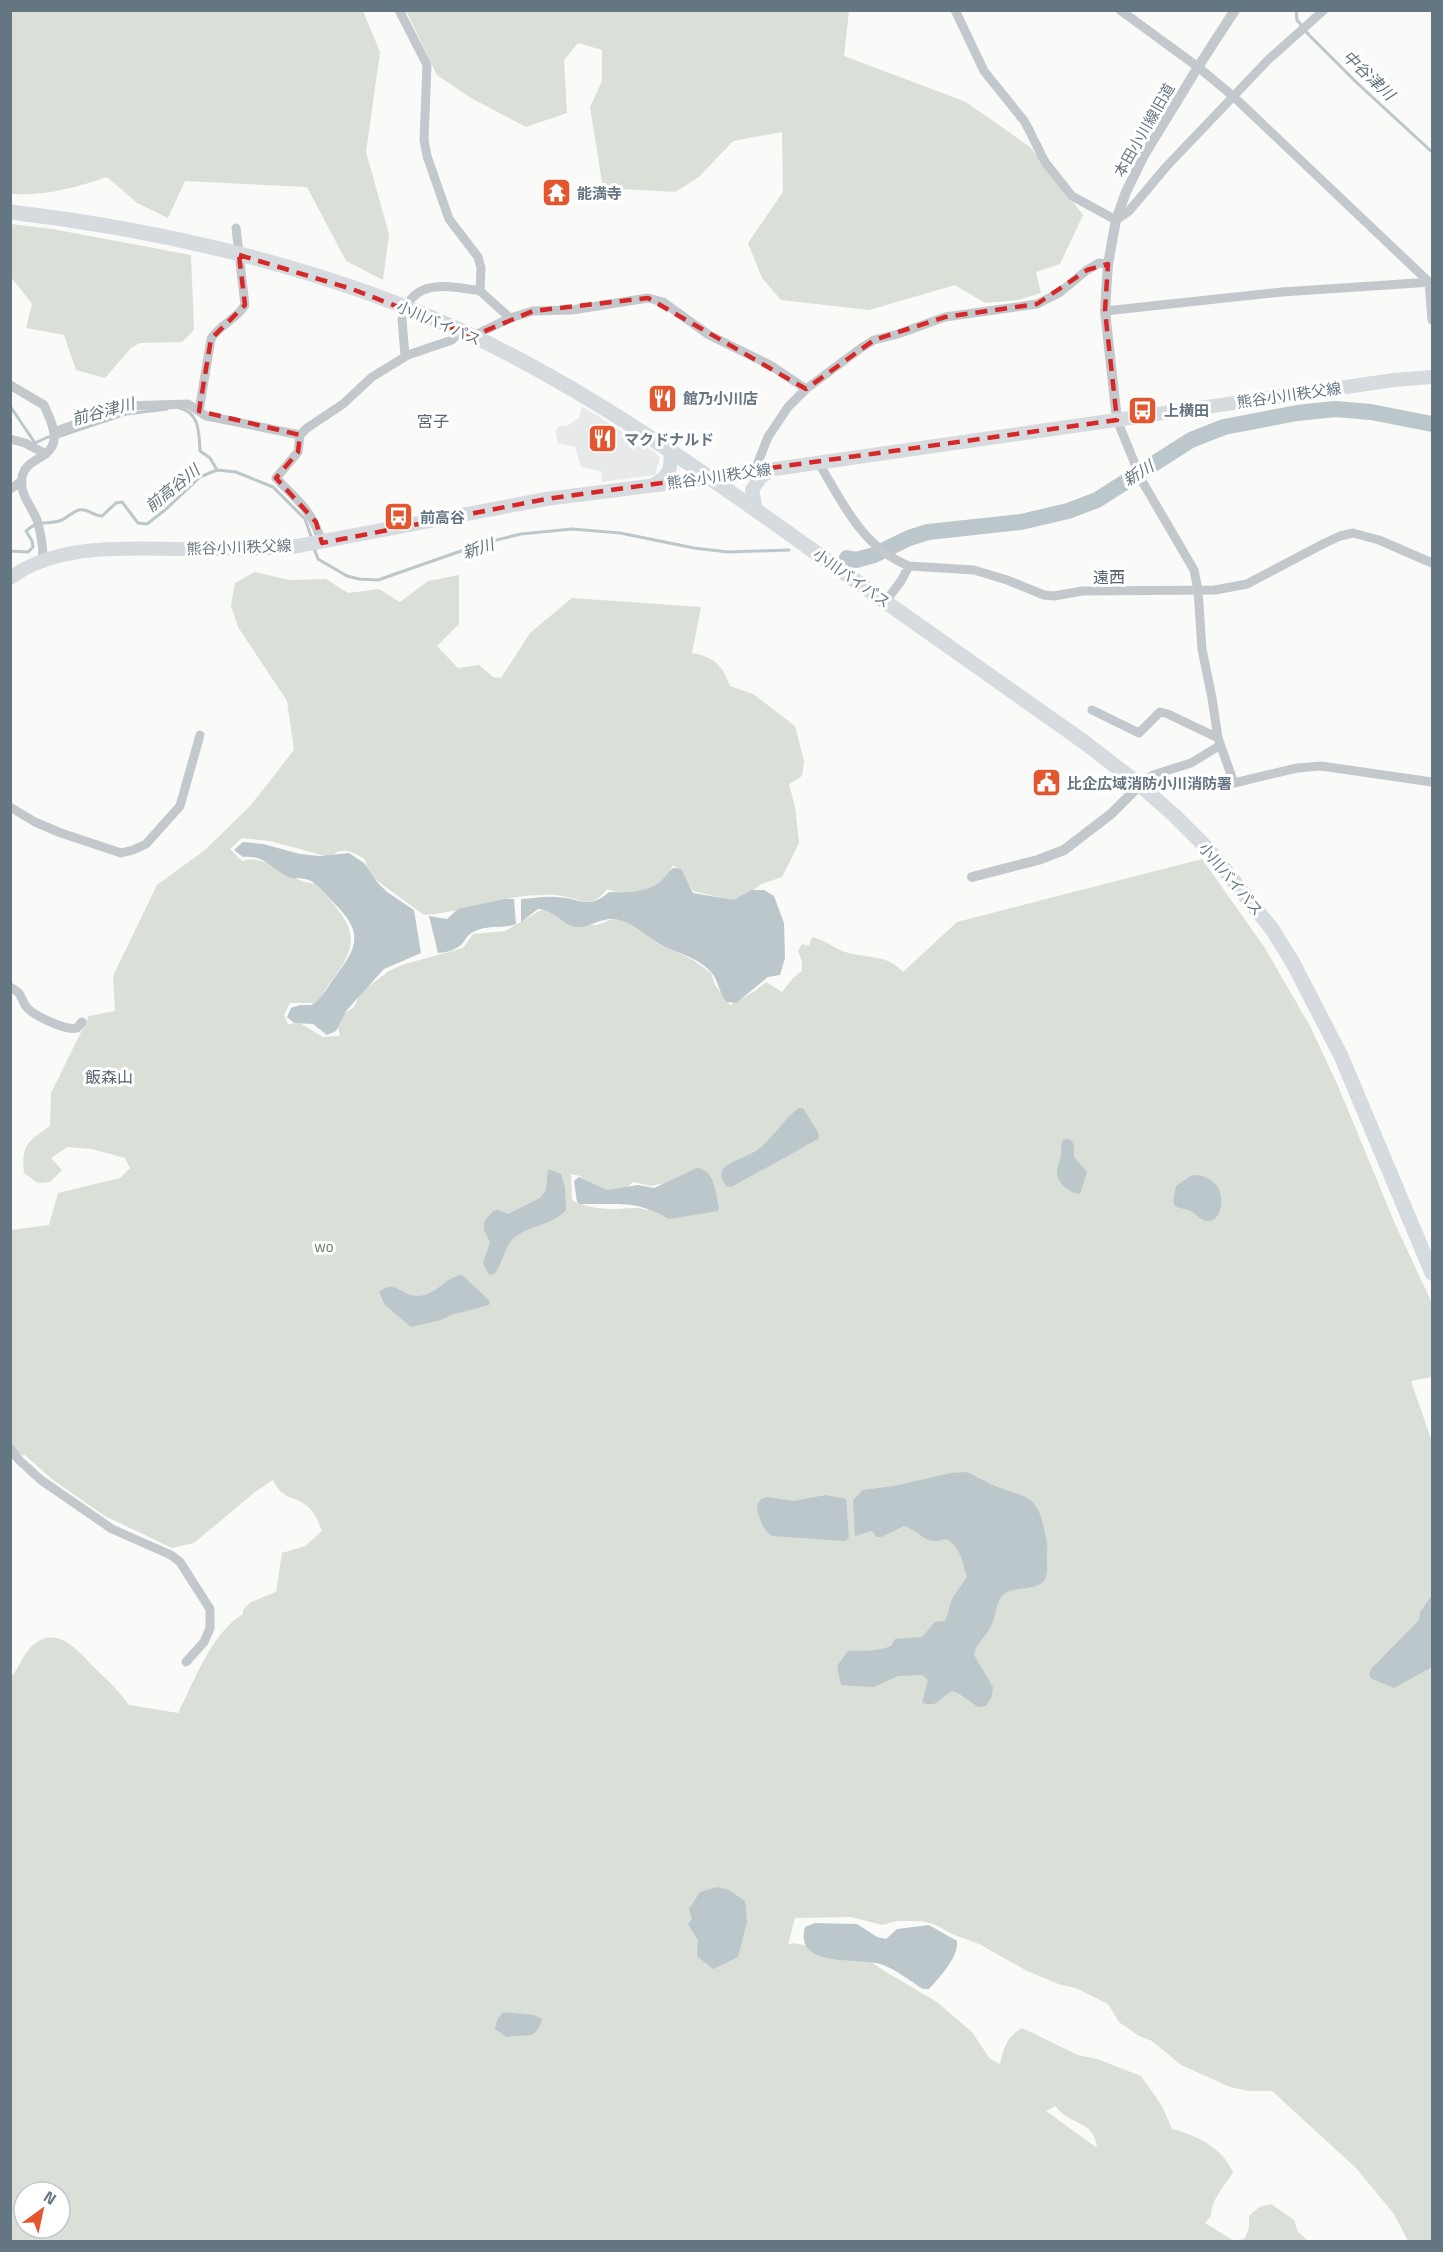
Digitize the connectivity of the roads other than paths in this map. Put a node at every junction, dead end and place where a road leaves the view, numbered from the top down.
1 (399, 10) edge
2 (955, 10) edge
3 (1120, 10) edge
4 (1235, 10) edge
5 (1324, 10) edge
6 (1198, 67) junction
7 (1233, 96) junction
8 (10, 212) edge
9 (1116, 220) junction
10 (237, 232) dead end
11 (1108, 264) junction
12 (1431, 282) edge
13 (480, 291) junction
14 (411, 299) dead end
15 (1105, 312) junction
16 (510, 318) junction
17 (402, 319) dead end
18 (1432, 320) edge
19 (467, 334) junction
20 (405, 356) junction
21 (1432, 377) edge
22 (10, 385) edge
23 (806, 389) junction
24 (199, 411) junction
25 (1117, 420) junction
26 (54, 432) junction
27 (300, 435) junction
28 (10, 439) edge
29 (670, 451) junction
30 (46, 454) junction
31 (818, 462) junction
32 (773, 468) junction
33 (755, 470) junction
34 (712, 478) junction
35 (22, 481) junction
36 (655, 484) junction
37 (10, 489) edge
38 (756, 510) junction
39 (322, 543) junction
40 (43, 560) junction
41 (1432, 563) edge
42 (909, 566) junction
43 (10, 578) edge
44 (1198, 590) junction
45 (885, 602) junction
46 (1092, 710) dead end
47 (200, 735) dead end
48 (1218, 742) junction
49 (1432, 782) edge
50 (1140, 785) junction
51 (10, 807) edge
52 (972, 877) dead end
53 (10, 987) edge
54 (82, 1022) dead end
55 (1432, 1273) edge
56 (10, 1448) edge
57 (186, 1662) dead end

1 - 13 street
2 - 9 street
3 - 6 street
4 - 6 street, 本田小川線旧道
5 - 7 street
6 - 7 street
6 - 9 street, 本田小川線旧道
7 - 9 street
7 - 12 street
8 - 19 highway, 小川バイパス
9 - 11 street, 本田小川線旧道
10 - 24 street
11 - 15 street, 本田小川線旧道
11 - 23 street
12 - 15 street
12 - 18 street
13 - 14 street
13 - 16 street
15 - 25 street, 本田小川線旧道
16 - 19 street
16 - 23 street
17 - 20 street
19 - 20 street
19 - 29 highway, 小川バイパス
20 - 27 street
21 - 25 main road, 熊谷小川秩父線
22 - 26 street
23 - 33 street
24 - 26 street
24 - 27 street
25 - 31 main road, 熊谷小川秩父線
25 - 44 street
26 - 30 street
27 - 39 street
28 - 30 street
29 - 34 highway, 小川バイパス
29 - 36 main road
30 - 35 street
31 - 32 main road, 熊谷小川秩父線
31 - 42 street
32 - 33 main road, 熊谷小川秩父線
32 - 38 main road
33 - 34 main road, 熊谷小川秩父線
34 - 36 main road, 熊谷小川秩父線
34 - 38 highway, 小川バイパス
35 - 37 street
35 - 40 street
36 - 39 main road, 熊谷小川秩父線
38 - 45 highway, 小川バイパス
39 - 40 main road, 熊谷小川秩父線
40 - 43 main road, 熊谷小川秩父線
41 - 44 street
42 - 44 street
42 - 45 street
44 - 48 street
45 - 50 highway, 小川バイパス
46 - 48 street
47 - 51 street
48 - 49 street
48 - 50 street
50 - 52 street
50 - 55 highway, 小川バイパス
53 - 54 street
56 - 57 street

